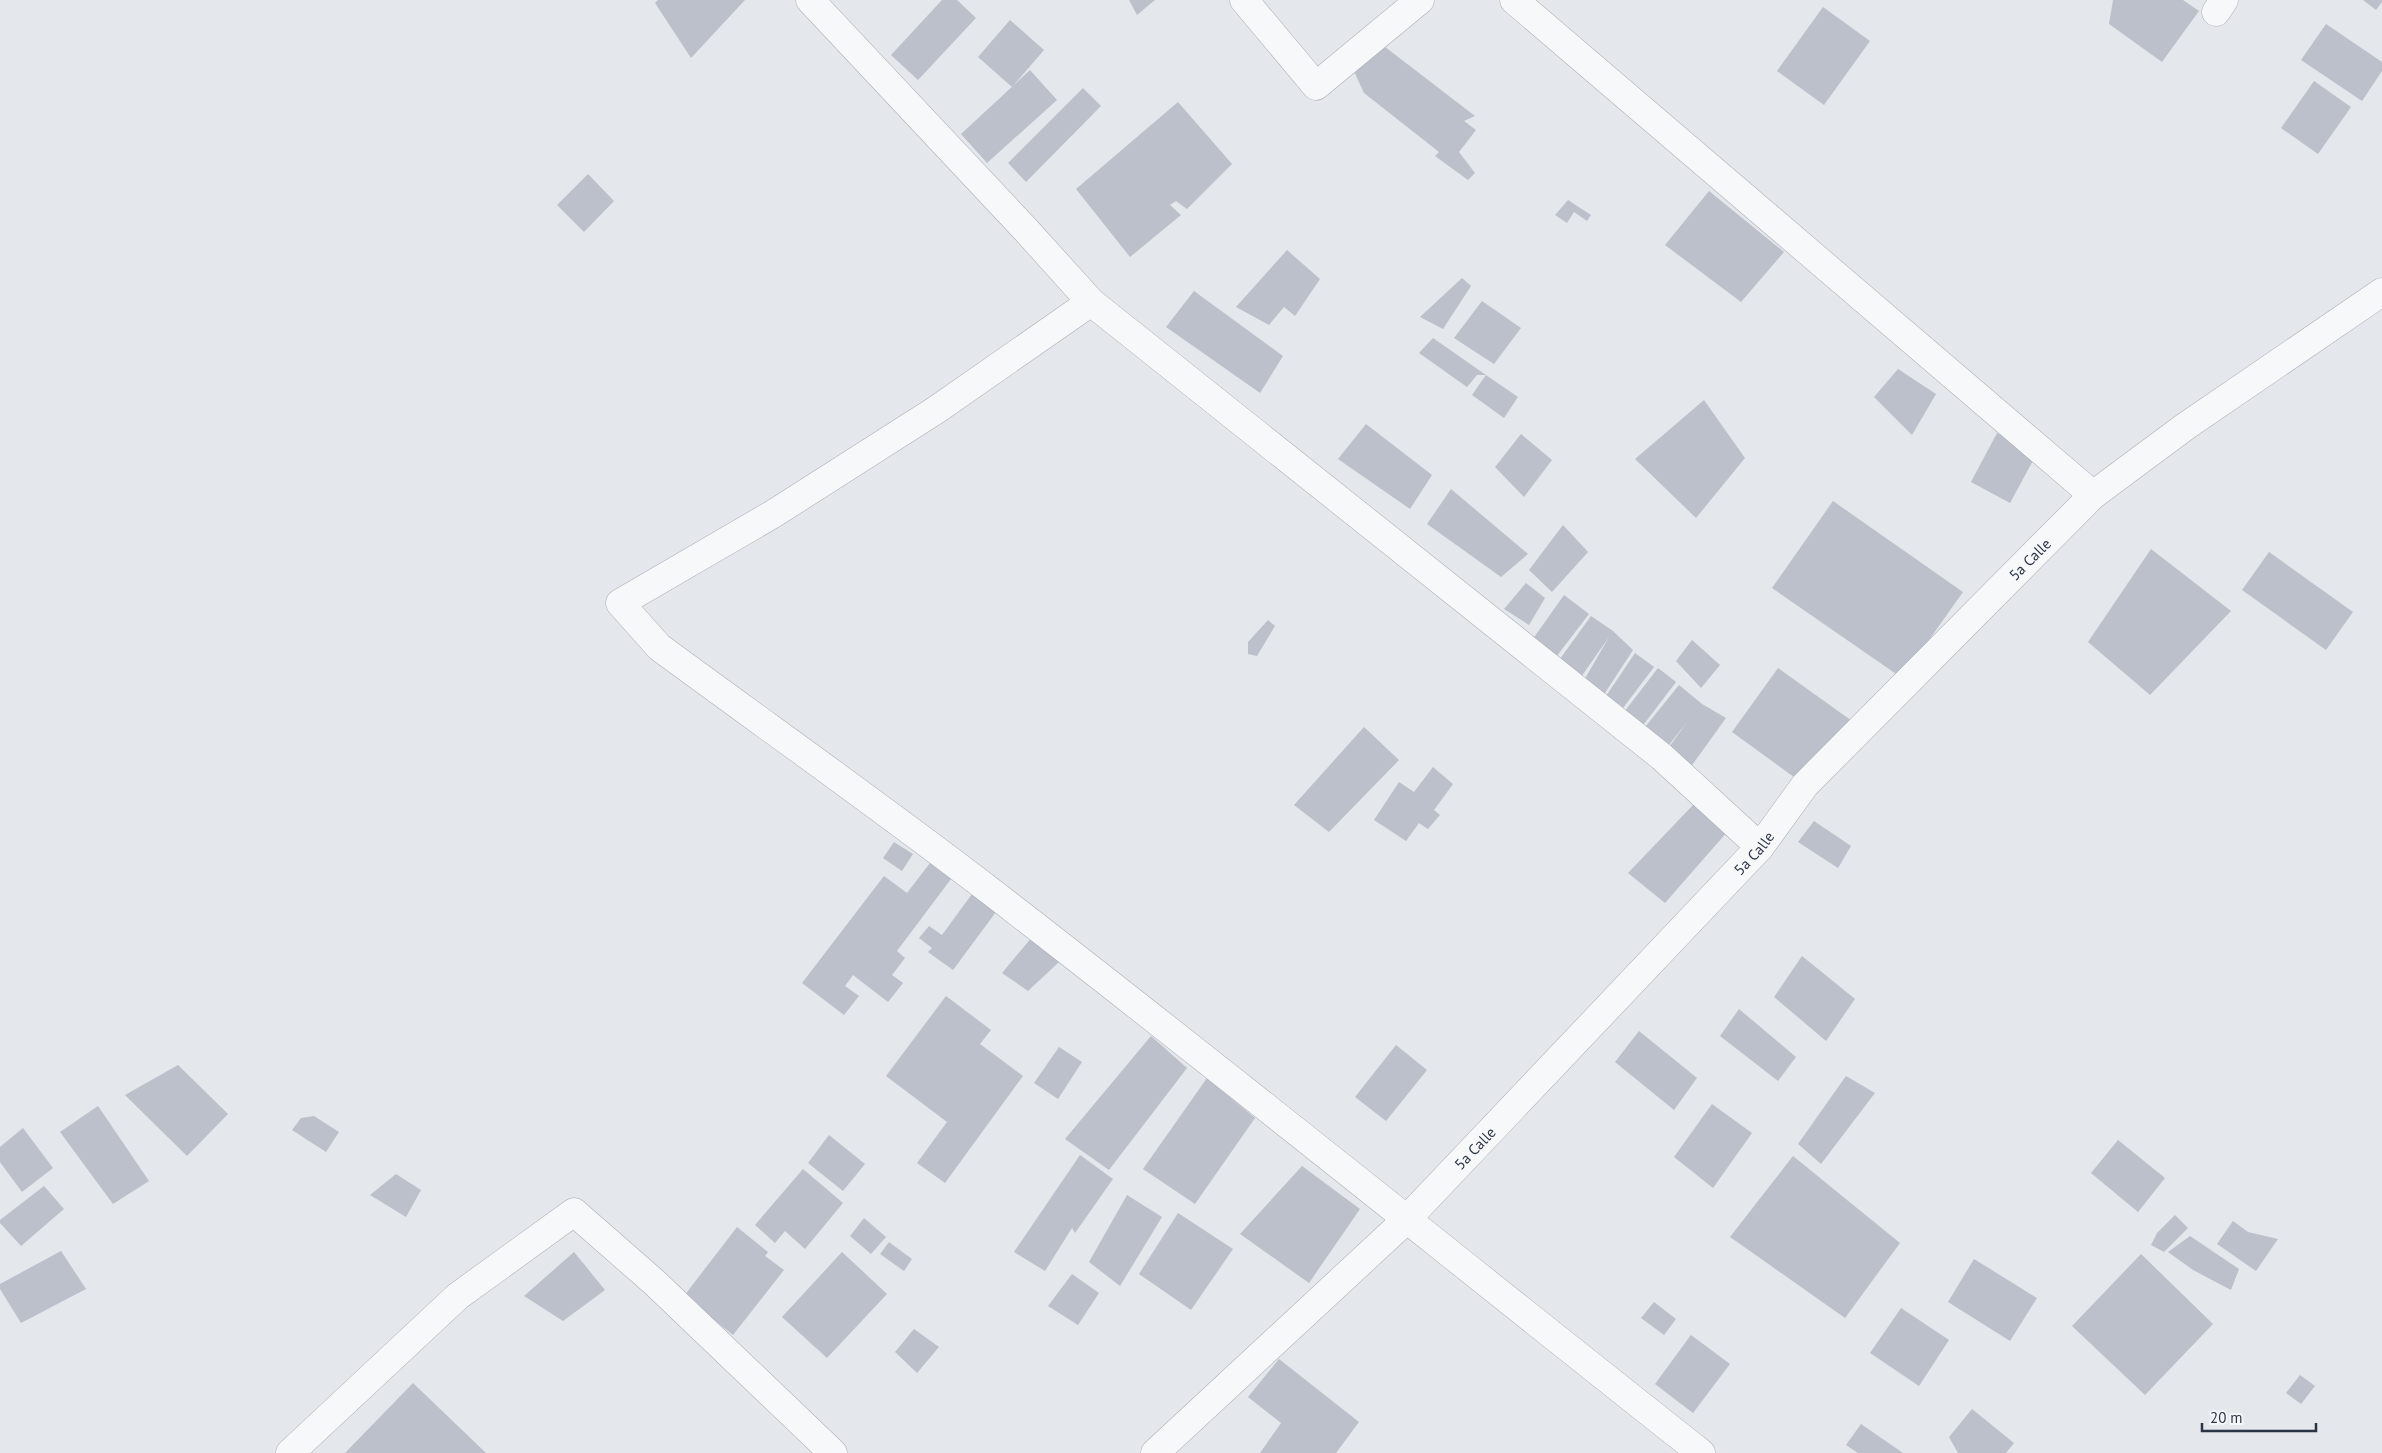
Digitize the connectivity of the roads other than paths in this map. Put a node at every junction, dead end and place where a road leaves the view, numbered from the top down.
1 (810, 0) edge
2 (1244, 0) edge
3 (1420, 0) edge
4 (1514, 0) edge
5 (2382, 292) edge
6 (1091, 302) junction
7 (2093, 495) junction
8 (1760, 847) junction
9 (1406, 1220) junction
10 (290, 1453) edge
11 (833, 1453) edge
12 (1155, 1453) edge
13 (1701, 1453) edge

1 - 6 street
2 - 3 street
4 - 7 street
5 - 7 street, 5a Calle
6 - 8 street
6 - 9 street
7 - 8 street, 5a Calle
8 - 9 street, 5a Calle
9 - 12 street, 5a Calle
9 - 13 street
10 - 11 street

